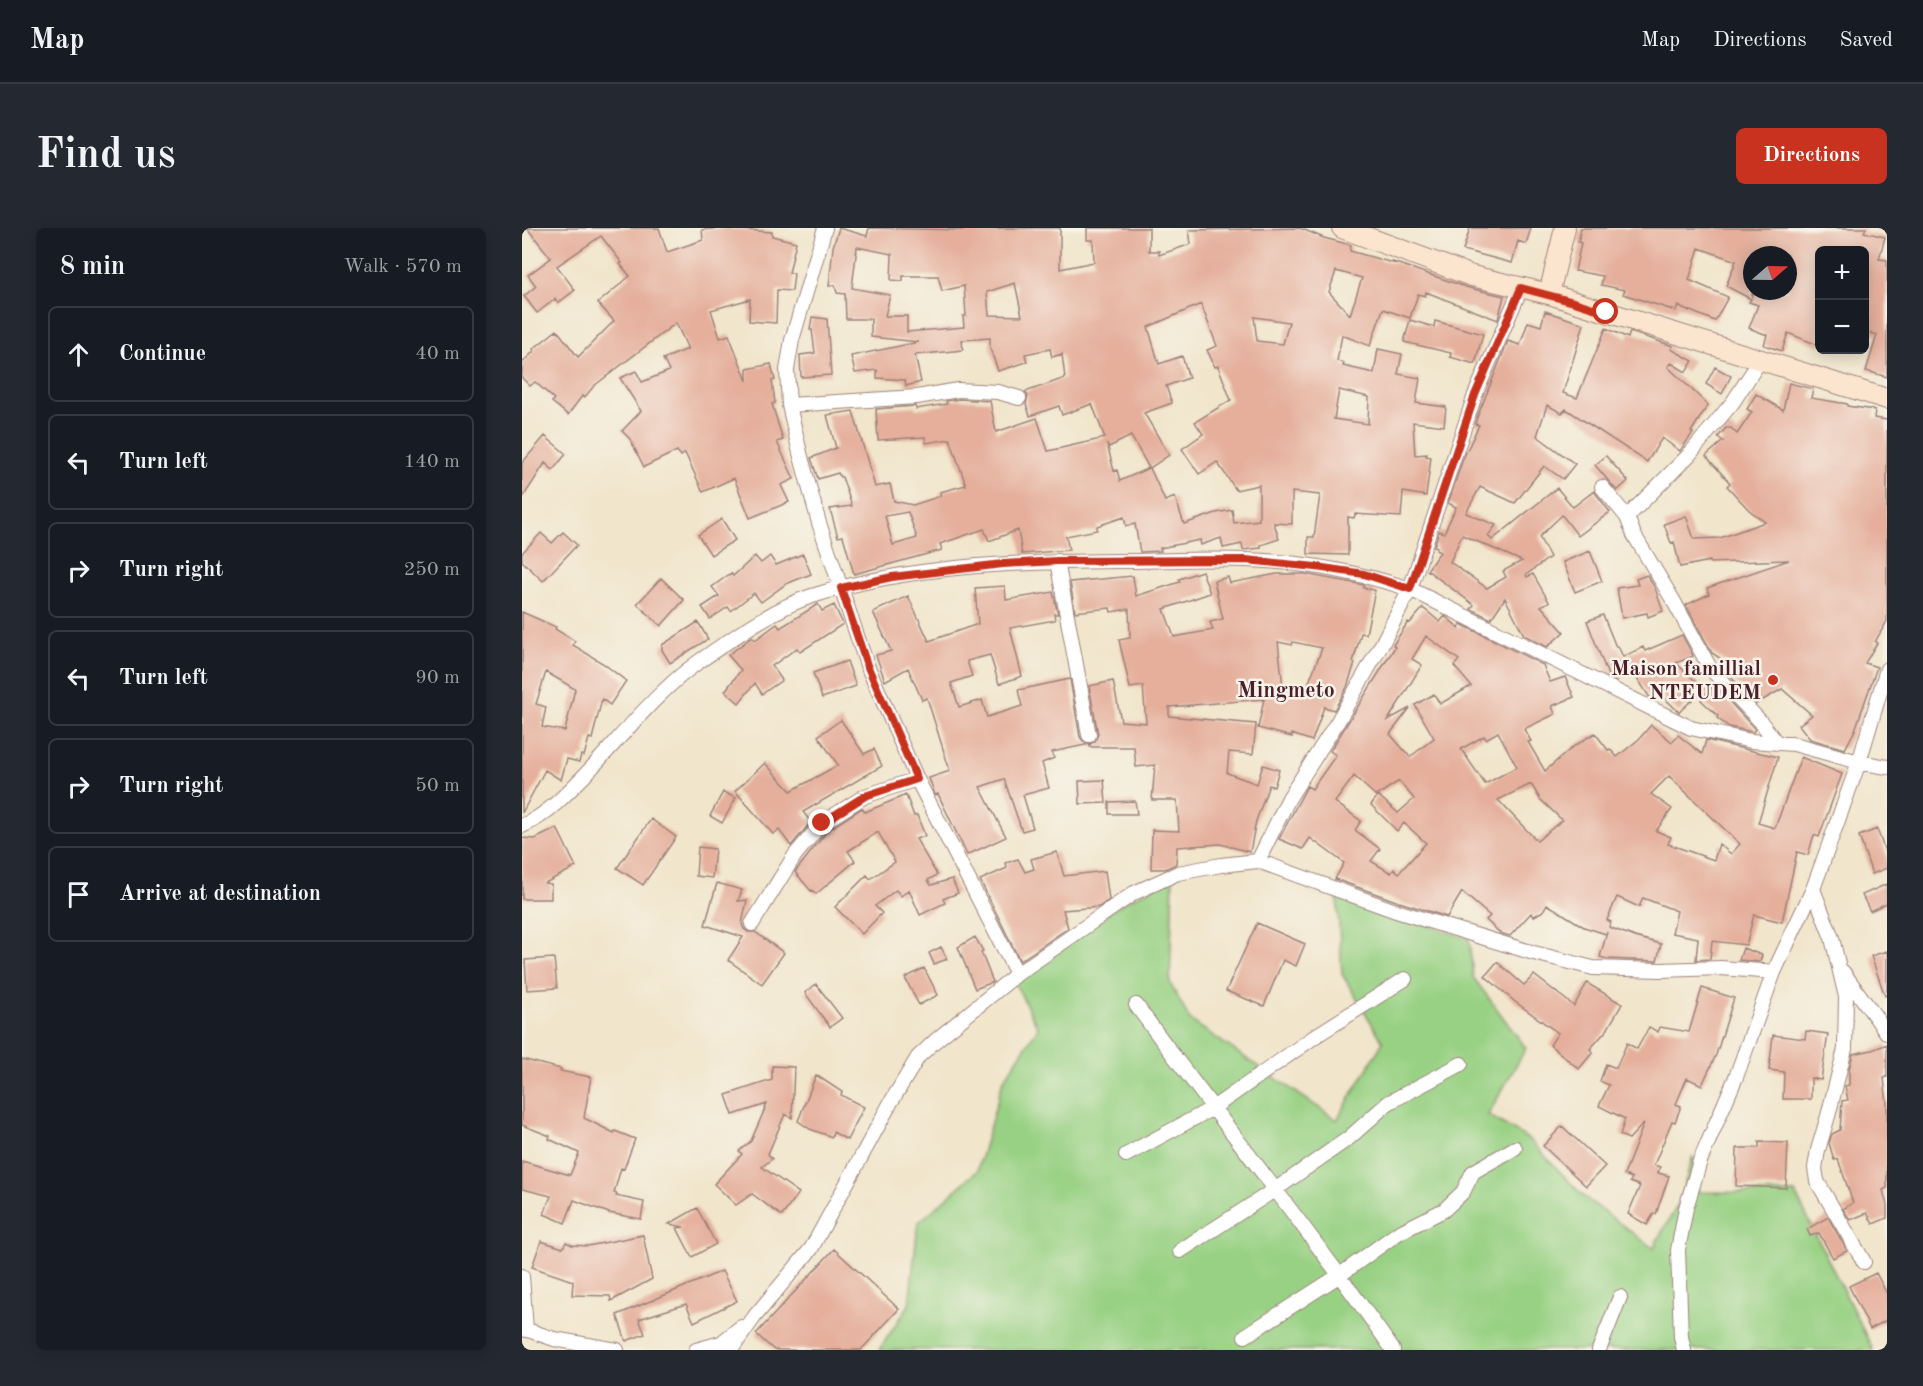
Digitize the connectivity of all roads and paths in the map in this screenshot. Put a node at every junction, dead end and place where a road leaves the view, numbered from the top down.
1 (825, 228) edge
2 (1342, 228) edge
3 (1564, 228) edge
4 (1521, 288) junction
5 (1549, 294) junction
6 (1761, 359) junction
7 (1019, 398) dead end
8 (1887, 399) edge
9 (789, 405) junction
10 (1602, 487) dead end
11 (1627, 517) junction
12 (1057, 561) junction
13 (841, 588) junction
14 (1410, 589) junction
15 (1887, 669) edge
16 (1089, 735) dead end
17 (1776, 742) junction
18 (1859, 762) junction
19 (1887, 767) edge
20 (917, 779) junction
21 (522, 826) edge
22 (1258, 861) junction
23 (1812, 889) junction
24 (752, 924) dead end
25 (1839, 965) junction
26 (1774, 972) junction
27 (1017, 974) junction
28 (1405, 979) dead end
29 (1136, 1005) dead end
30 (1887, 1033) edge
31 (1461, 1064) dead end
32 (1213, 1108) junction
33 (1515, 1148) dead end
34 (1126, 1155) dead end
35 (1276, 1189) junction
36 (1180, 1251) dead end
37 (1864, 1262) dead end
38 (1340, 1275) junction
39 (522, 1276) edge
40 (1620, 1297) dead end
41 (755, 1316) junction
42 (524, 1329) edge
43 (1245, 1336) dead end
44 (617, 1350) edge
45 (696, 1350) edge
46 (731, 1350) edge
47 (1393, 1350) edge
48 (1599, 1350) edge
49 (1684, 1350) edge

1 - 9 street
2 - 4 street
3 - 5 street
4 - 5 street
4 - 14 street
5 - 6 street
6 - 8 street
6 - 11 street
7 - 9 street
9 - 13 street
10 - 11 street
11 - 17 street
12 - 13 street
12 - 14 street
12 - 16 street
13 - 20 street
13 - 21 street
14 - 17 street
14 - 22 street
15 - 18 street
17 - 18 street
18 - 19 street
18 - 23 street
20 - 24 street
20 - 27 street
22 - 26 street
22 - 27 street
23 - 25 street
23 - 26 street
25 - 30 street
25 - 37 street
26 - 49 street
27 - 41 street
28 - 32 street
29 - 32 street
31 - 35 street
32 - 34 street
32 - 35 street
33 - 38 street
35 - 36 street
35 - 38 street
38 - 43 street
38 - 47 street
39 - 42 street
40 - 48 street
41 - 45 street
41 - 46 street
42 - 44 street

